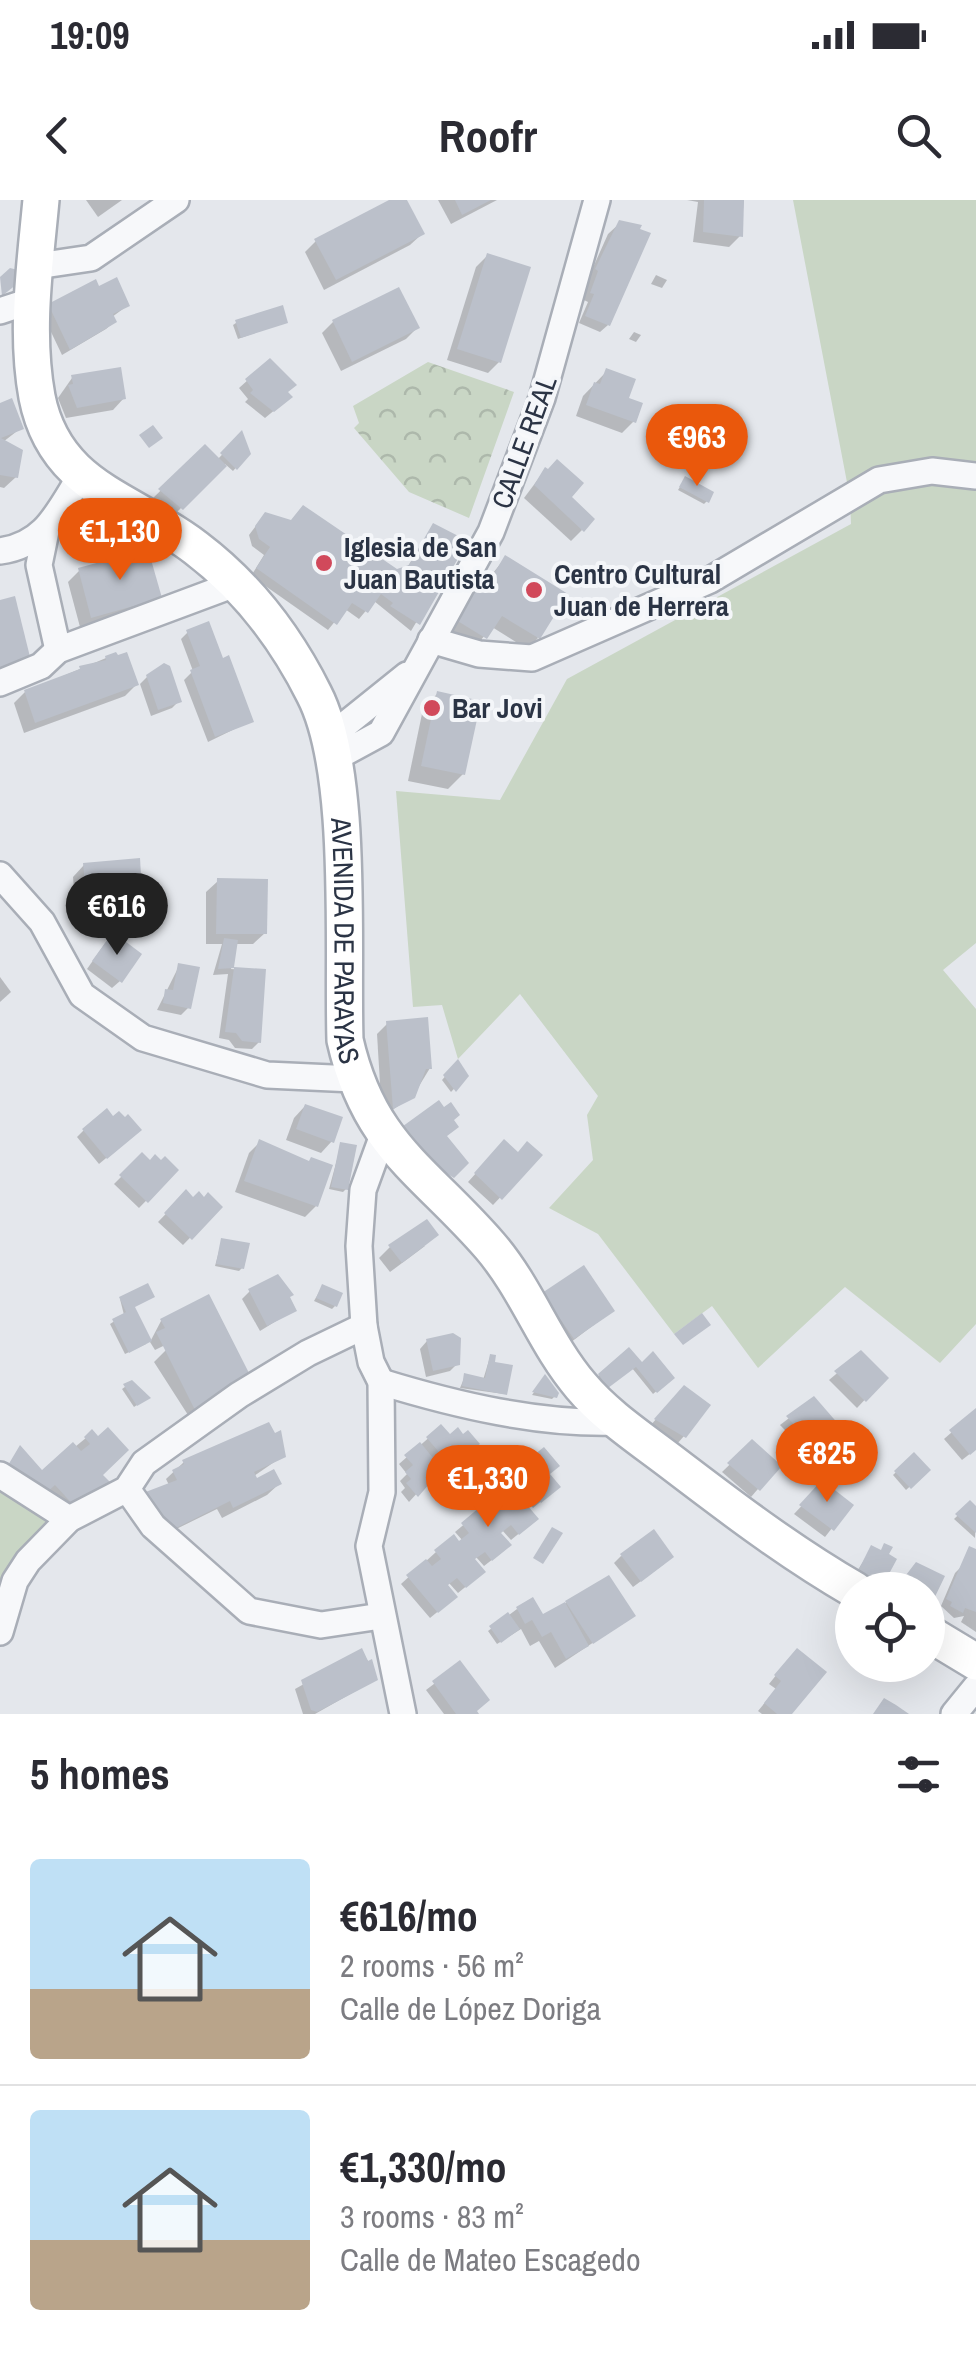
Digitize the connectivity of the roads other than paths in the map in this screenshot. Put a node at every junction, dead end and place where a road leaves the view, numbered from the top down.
1 (41, 200) edge
2 (176, 200) edge
3 (597, 200) edge
4 (37, 266) junction
5 (15, 306) edge
6 (976, 476) edge
7 (80, 477) junction
8 (46, 532) junction
9 (0, 551) edge
10 (235, 584) junction
11 (431, 640) junction
12 (58, 650) junction
13 (414, 668) junction
14 (0, 684) edge
15 (309, 685) junction
16 (368, 706) junction
17 (335, 752) junction
18 (0, 875) edge
19 (354, 1079) junction
20 (382, 1135) junction
21 (364, 1326) junction
22 (381, 1382) junction
23 (620, 1422) junction
24 (0, 1475) edge
25 (127, 1489) junction
26 (68, 1520) junction
27 (835, 1578) edge
28 (381, 1616) junction
29 (0, 1632) edge
30 (945, 1643) edge
31 (976, 1662) edge
32 (976, 1686) edge
33 (402, 1714) edge
34 (954, 1714) edge

1 - 4 street, AVENIDA DE PARAYAS
2 - 4 street
3 - 11 street, CALLE REAL
4 - 5 street, AVENIDA DE PARAYAS
5 - 7 street, AVENIDA DE PARAYAS
6 - 11 street
7 - 8 street
7 - 10 street, AVENIDA DE PARAYAS
8 - 9 street
8 - 12 street
10 - 12 street
10 - 15 street, AVENIDA DE PARAYAS
11 - 13 street, CALLE REAL
12 - 14 street
13 - 16 street, CALLE REAL
13 - 17 street, CALLE REAL
15 - 16 street
15 - 17 street, AVENIDA DE PARAYAS
16 - 17 street, CALLE REAL
17 - 19 street, AVENIDA DE PARAYAS
18 - 19 street
19 - 20 street, AVENIDA DE PARAYAS
20 - 21 street
20 - 23 street, AVENIDA DE PARAYAS
21 - 22 street
21 - 25 street
22 - 23 street
22 - 28 street
23 - 27 street, AVENIDA DE PARAYAS
24 - 26 street
25 - 26 street
25 - 28 street
26 - 29 street
28 - 33 street
30 - 31 street
32 - 34 street

